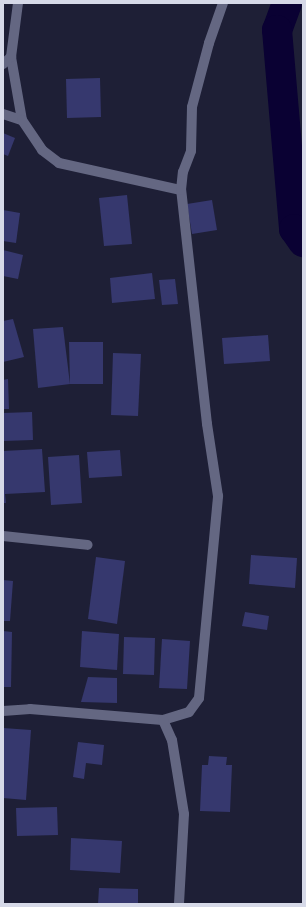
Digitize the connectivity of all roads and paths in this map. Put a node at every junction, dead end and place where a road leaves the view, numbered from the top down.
1 (18, 3) edge
2 (223, 3) edge
3 (11, 57) junction
4 (3, 64) edge
5 (3, 114) edge
6 (22, 120) junction
7 (181, 190) junction
8 (3, 536) edge
9 (88, 545) dead end
10 (3, 711) edge
11 (163, 720) junction
12 (179, 904) edge

1 - 3 street
2 - 7 street
3 - 4 street
3 - 6 street
5 - 6 street
6 - 7 street
7 - 11 street
8 - 9 street
10 - 11 street
11 - 12 street

